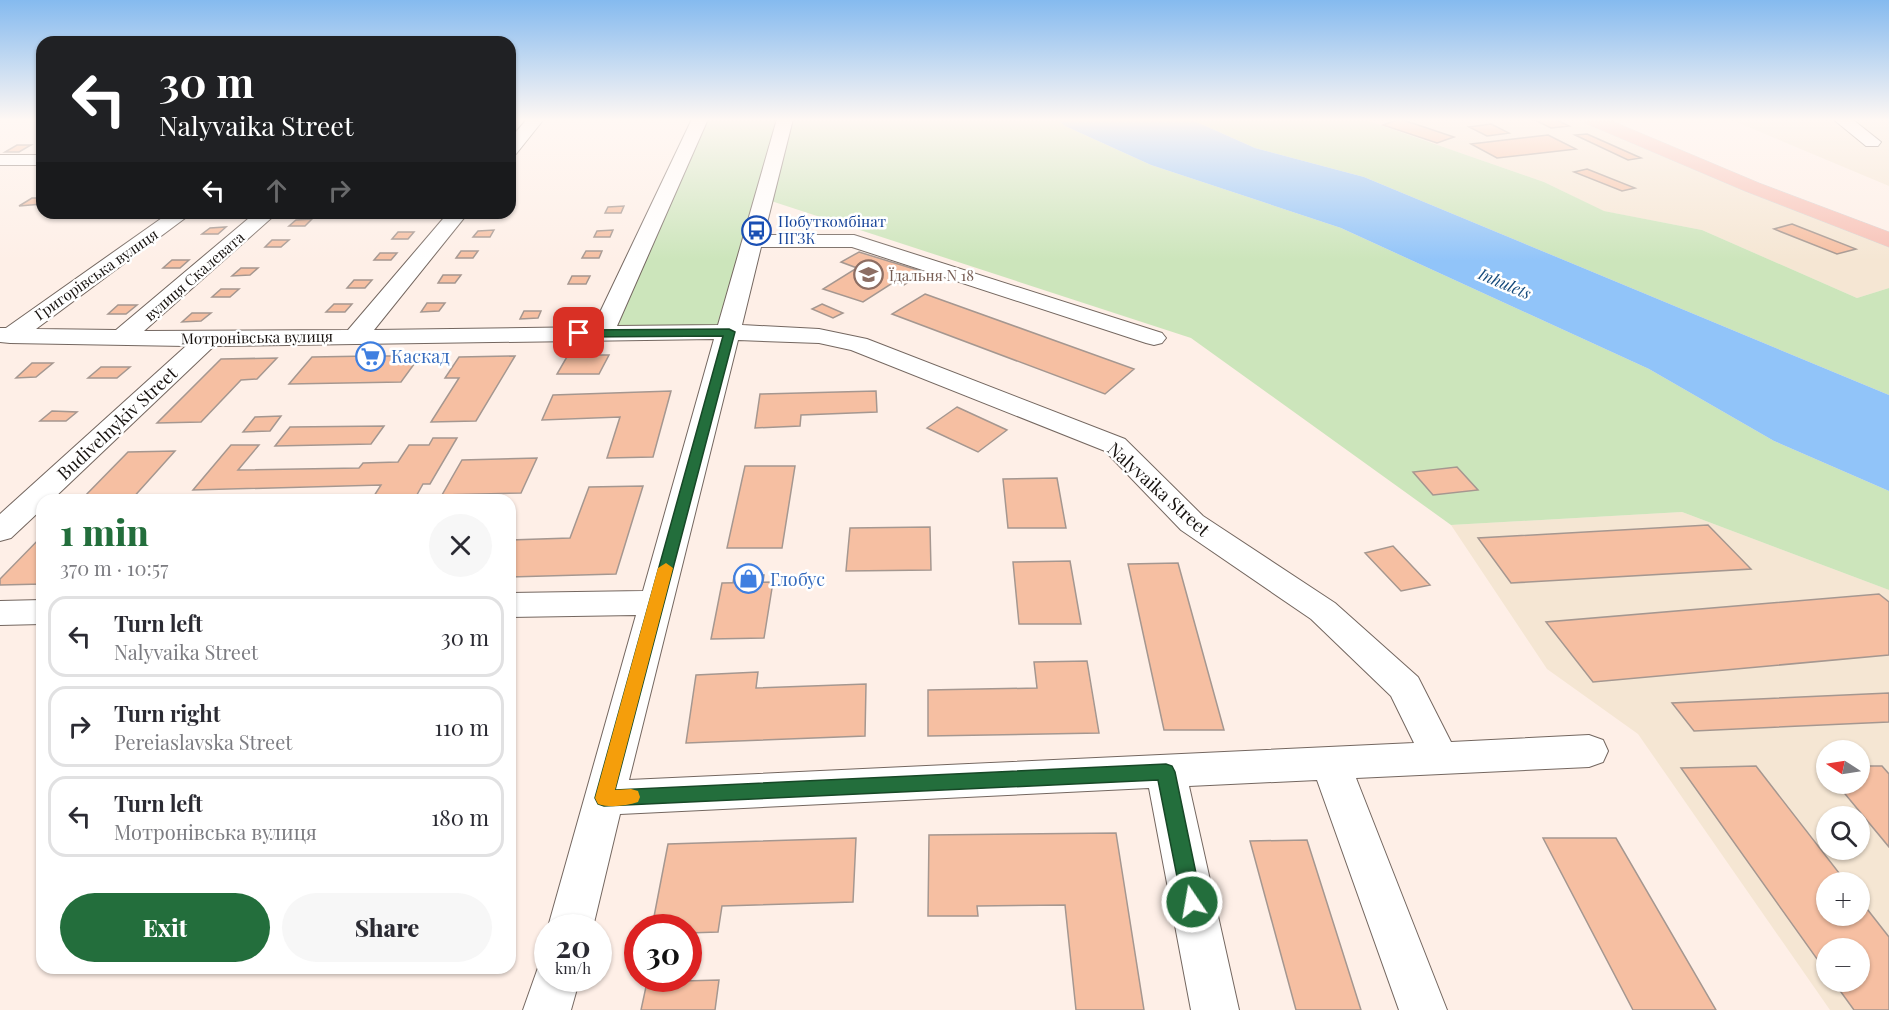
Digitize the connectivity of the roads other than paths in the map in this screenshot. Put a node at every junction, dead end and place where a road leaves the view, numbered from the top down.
1 (678, 166) edge
2 (773, 166) edge
3 (1701, 166) edge
4 (173, 219) edge
5 (260, 219) edge
6 (453, 219) edge
7 (1889, 240) edge
8 (754, 241) junction
9 (729, 332) junction
10 (602, 333) junction
11 (5, 336) edge
12 (356, 336) junction
13 (121, 338) junction
14 (1154, 338) dead end
15 (208, 339) junction
16 (40, 494) edge
17 (36, 498) edge
18 (0, 531) edge
19 (656, 603) junction
20 (516, 605) edge
21 (0, 612) edge
22 (36, 612) edge
23 (1589, 751) dead end
24 (1440, 758) junction
25 (1330, 764) junction
26 (1166, 772) junction
27 (604, 798) junction
28 (573, 914) edge
29 (553, 992) edge
30 (547, 1010) edge
31 (1215, 1010) edge
32 (1423, 1010) edge

1 - 10 street
2 - 8 street
3 - 7 main road
4 - 11 street, Григорівська вулиця
5 - 13 street, вулиця Скалевата
6 - 12 street
8 - 9 street
8 - 14 street
9 - 10 street, Мотронівська вулиця
9 - 19 street
9 - 24 street, Nalyvaika Street
10 - 12 street, Мотронівська вулиця
11 - 13 street, Мотронівська вулиця
12 - 15 street, Мотронівська вулиця
13 - 15 street, Мотронівська вулиця
15 - 16 street, Budivelnykiv Street
17 - 18 street, Budivelnykiv Street
19 - 20 street
19 - 27 street
21 - 22 street
23 - 24 street
24 - 25 street
25 - 26 street
25 - 32 street
26 - 27 street
26 - 31 street
27 - 28 street
29 - 30 street

